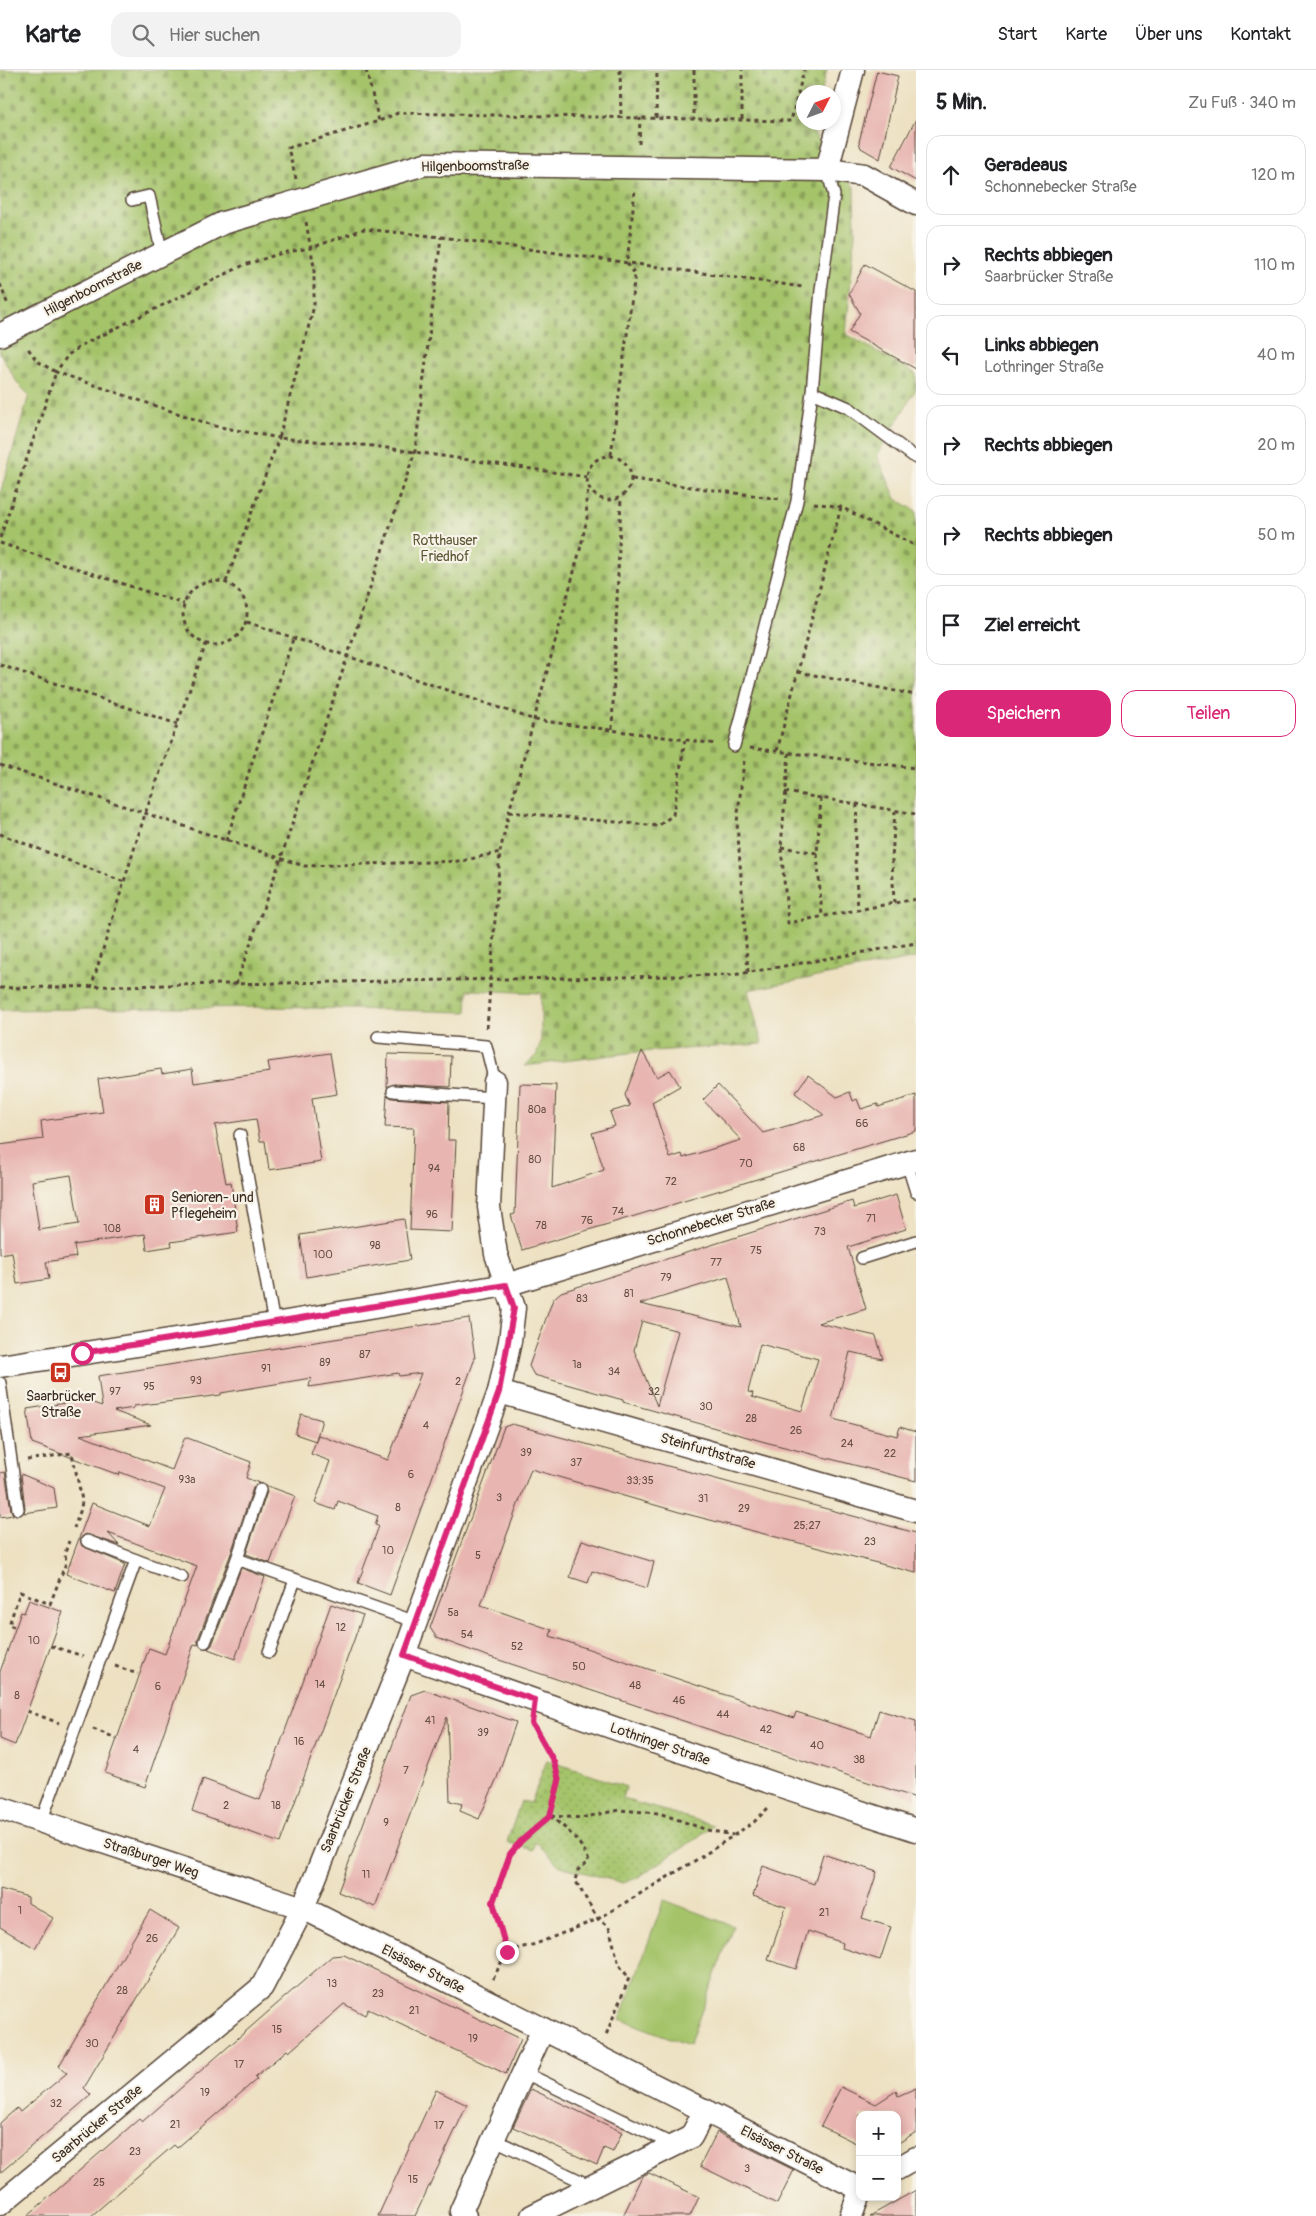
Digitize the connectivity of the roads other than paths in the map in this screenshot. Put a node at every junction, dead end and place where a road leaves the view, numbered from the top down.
1 (853, 70) edge
2 (827, 170) junction
3 (132, 200) dead end
4 (916, 204) edge
5 (162, 254) junction
6 (8, 331) edge
7 (812, 392) junction
8 (916, 458) edge
9 (734, 746) road end
10 (378, 1037) dead end
11 (494, 1090) junction
12 (394, 1091) dead end
13 (240, 1135) dead end
14 (911, 1161) edge
15 (916, 1192) edge
16 (916, 1241) edge
17 (862, 1258) dead end
18 (506, 1285) junction
19 (274, 1324) junction
20 (0, 1366) edge
21 (0, 1382) edge
22 (499, 1392) junction
23 (260, 1490) dead end
24 (18, 1509) dead end
25 (916, 1511) edge
26 (87, 1541) dead end
27 (237, 1559) junction
28 (136, 1560) junction
29 (182, 1577) dead end
30 (295, 1580) junction
31 (416, 1622) junction
32 (205, 1642) dead end
33 (269, 1652) dead end
34 (404, 1655) junction
35 (0, 1808) edge
36 (41, 1822) junction
37 (916, 1830) edge
38 (303, 1908) junction
39 (543, 2029) junction
40 (523, 2072) junction
41 (705, 2110) junction
42 (494, 2139) junction
43 (674, 2145) junction
44 (916, 2158) edge
45 (901, 2167) edge
46 (592, 2186) junction
47 (856, 2188) edge
48 (856, 2201) edge
49 (0, 2204) edge
50 (465, 2216) edge
51 (532, 2216) edge
52 (851, 2216) edge

1 - 2 street
2 - 4 street, Hilgenboomstraße
2 - 5 street, Hilgenboomstraße
2 - 7 lane
3 - 5 lane
5 - 6 street, Hilgenboomstraße
7 - 8 lane
7 - 9 lane
10 - 11 lane
11 - 12 lane
11 - 18 street
13 - 19 lane
14 - 15 lane
14 - 18 street, Schonnebecker Straße
16 - 17 lane
18 - 19 street, Schonnebecker Straße
18 - 22 street, Saarbrücker Straße
19 - 20 street, Schonnebecker Straße
21 - 24 lane
22 - 25 street, Steinfurthstraße
22 - 31 street, Saarbrücker Straße
23 - 27 lane
26 - 28 lane
27 - 30 lane
27 - 32 lane
28 - 29 lane
28 - 36 lane
30 - 31 lane
30 - 33 lane
31 - 34 street, Saarbrücker Straße
34 - 37 street, Lothringer Straße
34 - 38 street, Saarbrücker Straße
35 - 36 street, Straßburger Weg
36 - 38 street, Straßburger Weg
38 - 39 street, Elsässer Straße
38 - 49 street, Saarbrücker Straße
39 - 40 street
39 - 41 street, Elsässer Straße
40 - 42 street
40 - 43 lane
41 - 43 street
41 - 47 street, Elsässer Straße
42 - 46 lane
42 - 50 street
43 - 46 street
44 - 45 street
46 - 51 street
48 - 52 street

